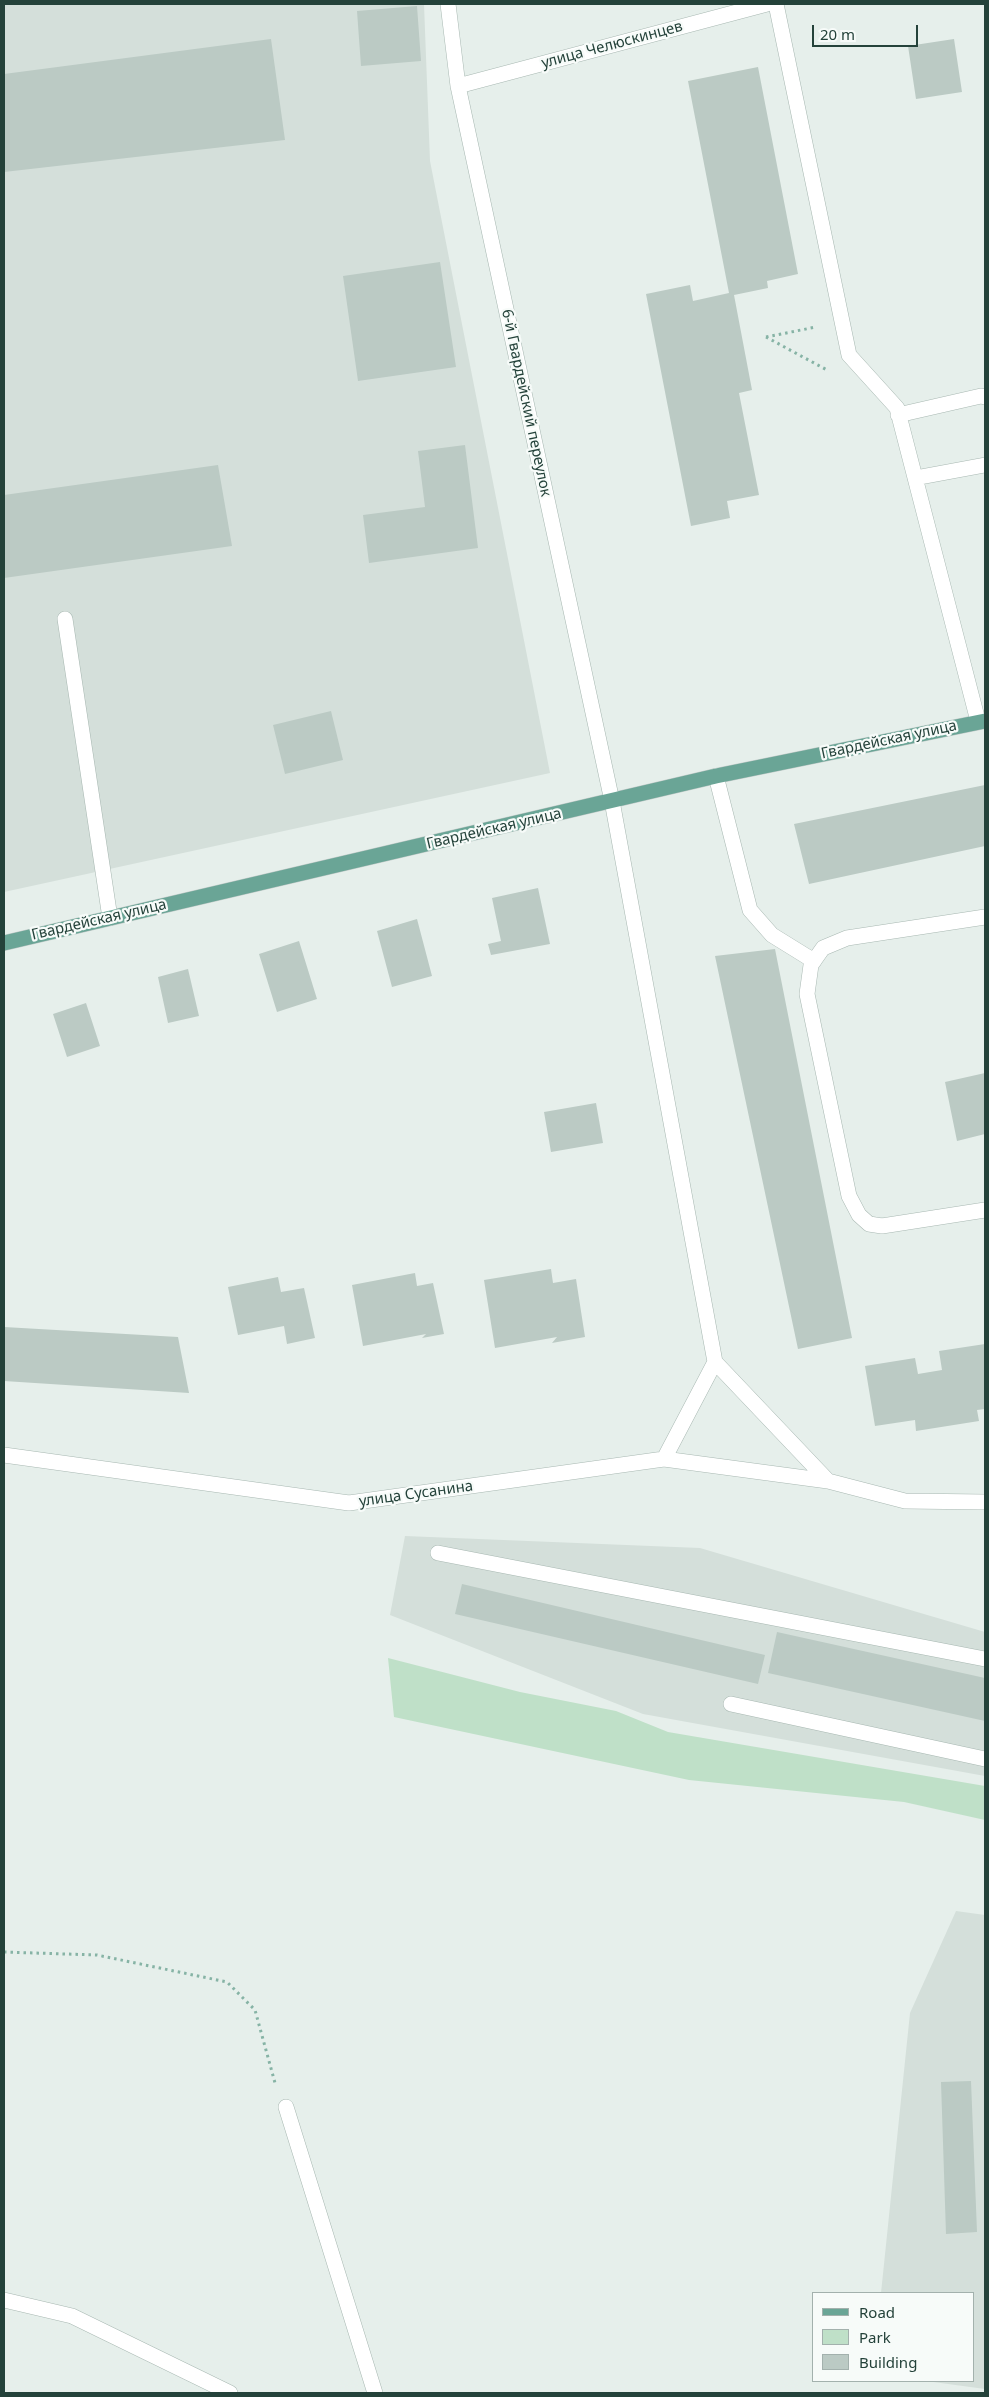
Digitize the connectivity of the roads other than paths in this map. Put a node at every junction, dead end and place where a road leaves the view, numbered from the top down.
1 (448, 4) edge
2 (767, 4) edge
3 (776, 4) edge
4 (458, 86) junction
5 (985, 398) edge
6 (898, 415) junction
7 (985, 465) edge
8 (915, 478) junction
9 (64, 619) dead end
10 (982, 721) edge
11 (716, 776) junction
12 (612, 801) junction
13 (985, 917) edge
14 (110, 918) junction
15 (4, 943) edge
16 (814, 961) junction
17 (985, 1210) edge
18 (715, 1362) junction
19 (4, 1454) edge
20 (664, 1459) junction
21 (828, 1481) junction
22 (985, 1502) edge
23 (438, 1553) dead end
24 (985, 1659) edge
25 (731, 1704) dead end
26 (985, 1759) edge
27 (286, 2107) road end
28 (4, 2300) edge
29 (230, 2393) edge
30 (375, 2393) edge

1 - 4 street, 6-й Гвардейский переулок
2 - 4 street, улица Челюскинцев
3 - 6 street
4 - 12 street, 6-й Гвардейский переулок
5 - 6 street
6 - 8 street
7 - 8 street
8 - 10 street
9 - 14 street
10 - 11 main road, Гвардейская улица
11 - 12 main road, Гвардейская улица
11 - 16 street
12 - 14 main road, Гвардейская улица
12 - 18 street, 6-й Гвардейский переулок
13 - 16 street
14 - 15 main road, Гвардейская улица
16 - 17 street
18 - 20 street
18 - 21 street
19 - 20 street, улица Сусанина
20 - 21 street, улица Сусанина
21 - 22 street, улица Сусанина
23 - 24 street
25 - 26 street
27 - 30 street
28 - 29 street

